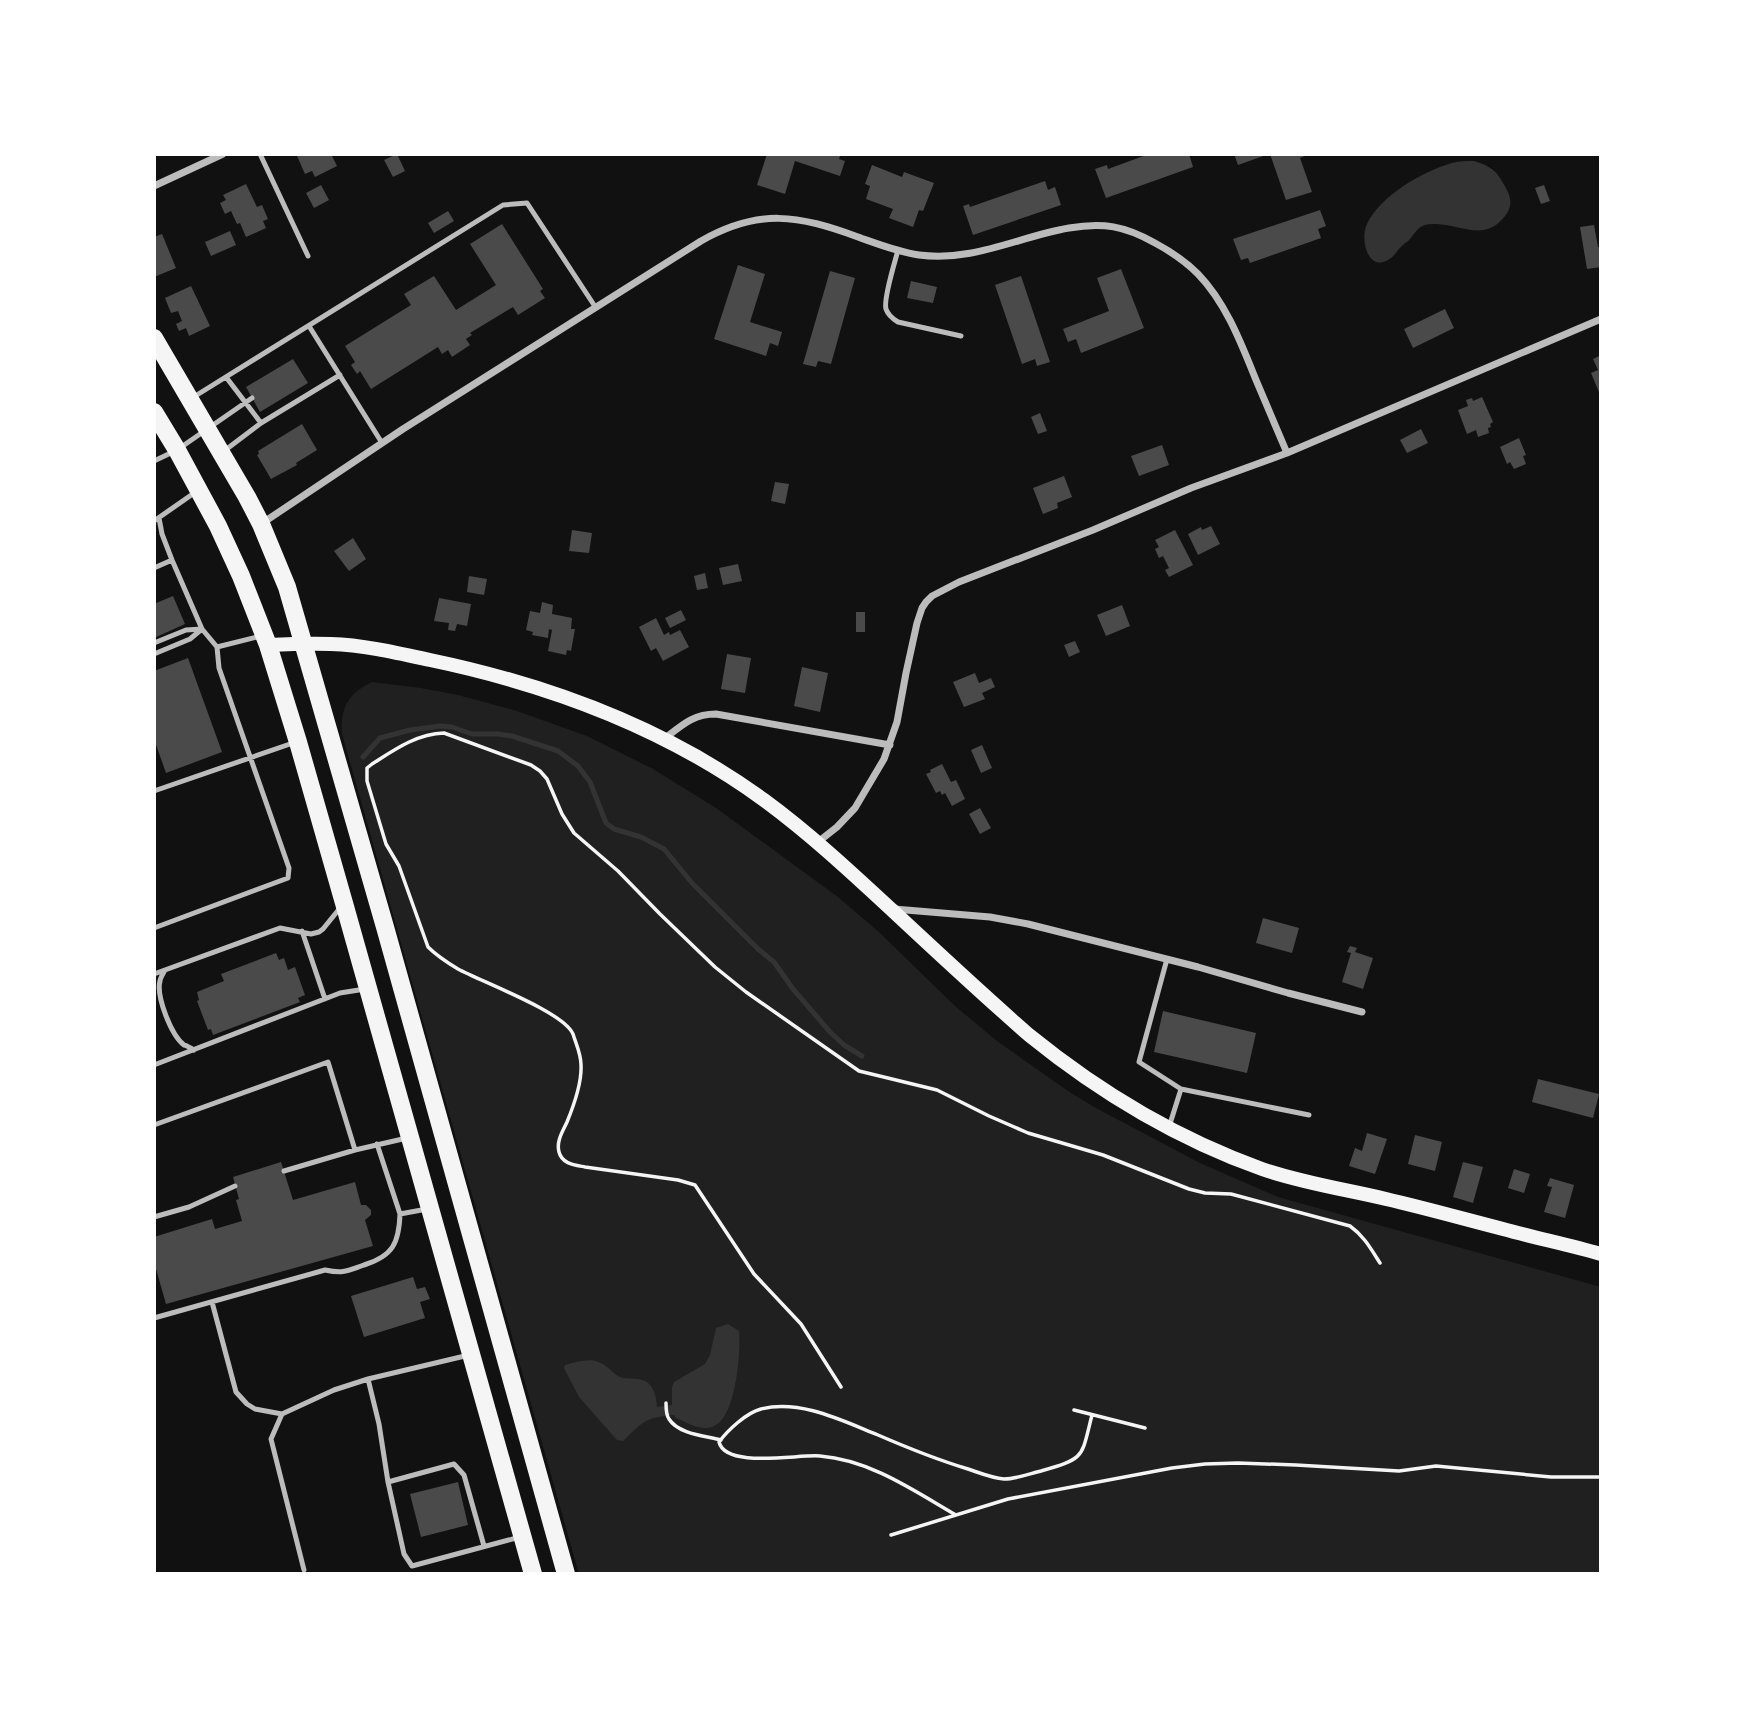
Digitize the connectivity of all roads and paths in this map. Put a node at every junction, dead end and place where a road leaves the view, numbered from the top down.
1 (201, 154) edge
2 (223, 154) edge
3 (260, 154) edge
4 (205, 163) junction
5 (154, 186) edge
6 (898, 250) junction
7 (308, 256) dead end
8 (596, 307) junction
9 (1601, 319) edge
10 (309, 326) junction
11 (961, 336) dead end
12 (154, 338) edge
13 (340, 375) junction
14 (226, 377) junction
15 (252, 398) dead end
16 (191, 399) junction
17 (246, 402) junction
18 (154, 412) edge
19 (261, 422) junction
20 (207, 428) junction
21 (382, 443) junction
22 (177, 450) junction
23 (221, 453) junction
24 (1287, 453) junction
25 (154, 461) edge
26 (199, 489) junction
27 (156, 519) edge
28 (261, 524) junction
29 (172, 560) junction
30 (154, 568) edge
31 (202, 629) junction
32 (266, 640) junction
33 (154, 643) edge
34 (304, 644) junction
35 (217, 648) junction
36 (154, 654) edge
37 (664, 739) junction
38 (298, 742) junction
39 (890, 745) junction
40 (251, 757) junction
41 (154, 791) edge
42 (817, 843) junction
43 (344, 903) junction
44 (890, 909) junction
45 (154, 928) edge
46 (302, 931) junction
47 (1167, 959) junction
48 (165, 970) junction
49 (154, 974) edge
50 (368, 989) junction
51 (325, 999) junction
52 (1362, 1012) dead end
53 (194, 1050) junction
54 (154, 1065) edge
55 (1181, 1089) junction
56 (1309, 1115) dead end
57 (154, 1125) edge
58 (1169, 1127) junction
59 (410, 1138) junction
60 (377, 1144) junction
61 (355, 1150) junction
62 (284, 1171) dead end
63 (235, 1186) dead end
64 (430, 1208) junction
65 (400, 1214) junction
66 (154, 1217) edge
67 (1601, 1254) edge
68 (1380, 1263) dead end
69 (212, 1302) junction
70 (154, 1318) edge
71 (502, 1346) junction
72 (472, 1354) junction
73 (369, 1379) junction
74 (841, 1387) dead end
75 (666, 1404) dead end
76 (1074, 1410) dead end
77 (282, 1414) junction
78 (1092, 1415) junction
79 (1144, 1428) dead end
80 (721, 1440) junction
81 (1601, 1477) edge
82 (388, 1482) junction
83 (957, 1515) junction
84 (891, 1535) dead end
85 (523, 1536) junction
86 (484, 1546) junction
87 (412, 1566) junction
88 (304, 1570) dead end
89 (414, 1574) edge
90 (533, 1574) edge
91 (566, 1574) edge

1 - 4 lane
2 - 4 street
3 - 7 lane
4 - 5 street
6 - 8 street
6 - 11 lane
6 - 24 street
8 - 10 lane
8 - 21 street
9 - 24 street
10 - 13 lane
10 - 14 lane
12 - 16 main road
13 - 19 lane
13 - 21 lane
14 - 16 lane
14 - 17 lane
15 - 17 lane
16 - 20 main road
17 - 19 lane
17 - 20 lane
18 - 22 main road
19 - 23 lane
20 - 22 lane
20 - 23 main road
21 - 28 street
22 - 25 lane
22 - 26 main road
23 - 28 main road
24 - 39 street
26 - 27 lane
26 - 32 main road
27 - 29 lane
28 - 34 main road
29 - 30 lane
29 - 31 lane
31 - 33 lane
31 - 35 lane
31 - 36 lane
32 - 34 main road
32 - 35 lane
32 - 38 main road
34 - 37 main road
34 - 71 main road
35 - 40 lane
37 - 39 street
37 - 42 main road
38 - 40 lane
38 - 43 main road
39 - 42 street
40 - 41 lane
40 - 45 lane
42 - 44 main road
43 - 46 lane
43 - 50 main road
44 - 47 street
44 - 58 main road
46 - 48 lane
46 - 51 lane
47 - 52 street
47 - 55 lane
48 - 49 lane
48 - 53 lane
50 - 51 lane
50 - 59 main road
51 - 53 lane
53 - 54 lane
55 - 56 lane
55 - 58 lane
57 - 61 lane
58 - 67 main road
59 - 60 lane
59 - 64 main road
60 - 61 lane
60 - 65 lane
61 - 62 lane
63 - 66 lane
64 - 65 lane
64 - 72 main road
65 - 69 lane
68 - 74 path
69 - 70 lane
69 - 77 lane
71 - 72 main road
71 - 91 main road
72 - 73 lane
72 - 85 main road
73 - 77 lane
73 - 82 lane
75 - 80 path
76 - 78 path
77 - 88 lane
78 - 79 path
78 - 80 path
80 - 83 path
81 - 83 path
82 - 86 lane
82 - 87 lane
83 - 84 path
85 - 86 lane
85 - 90 main road
86 - 87 lane
87 - 89 lane

